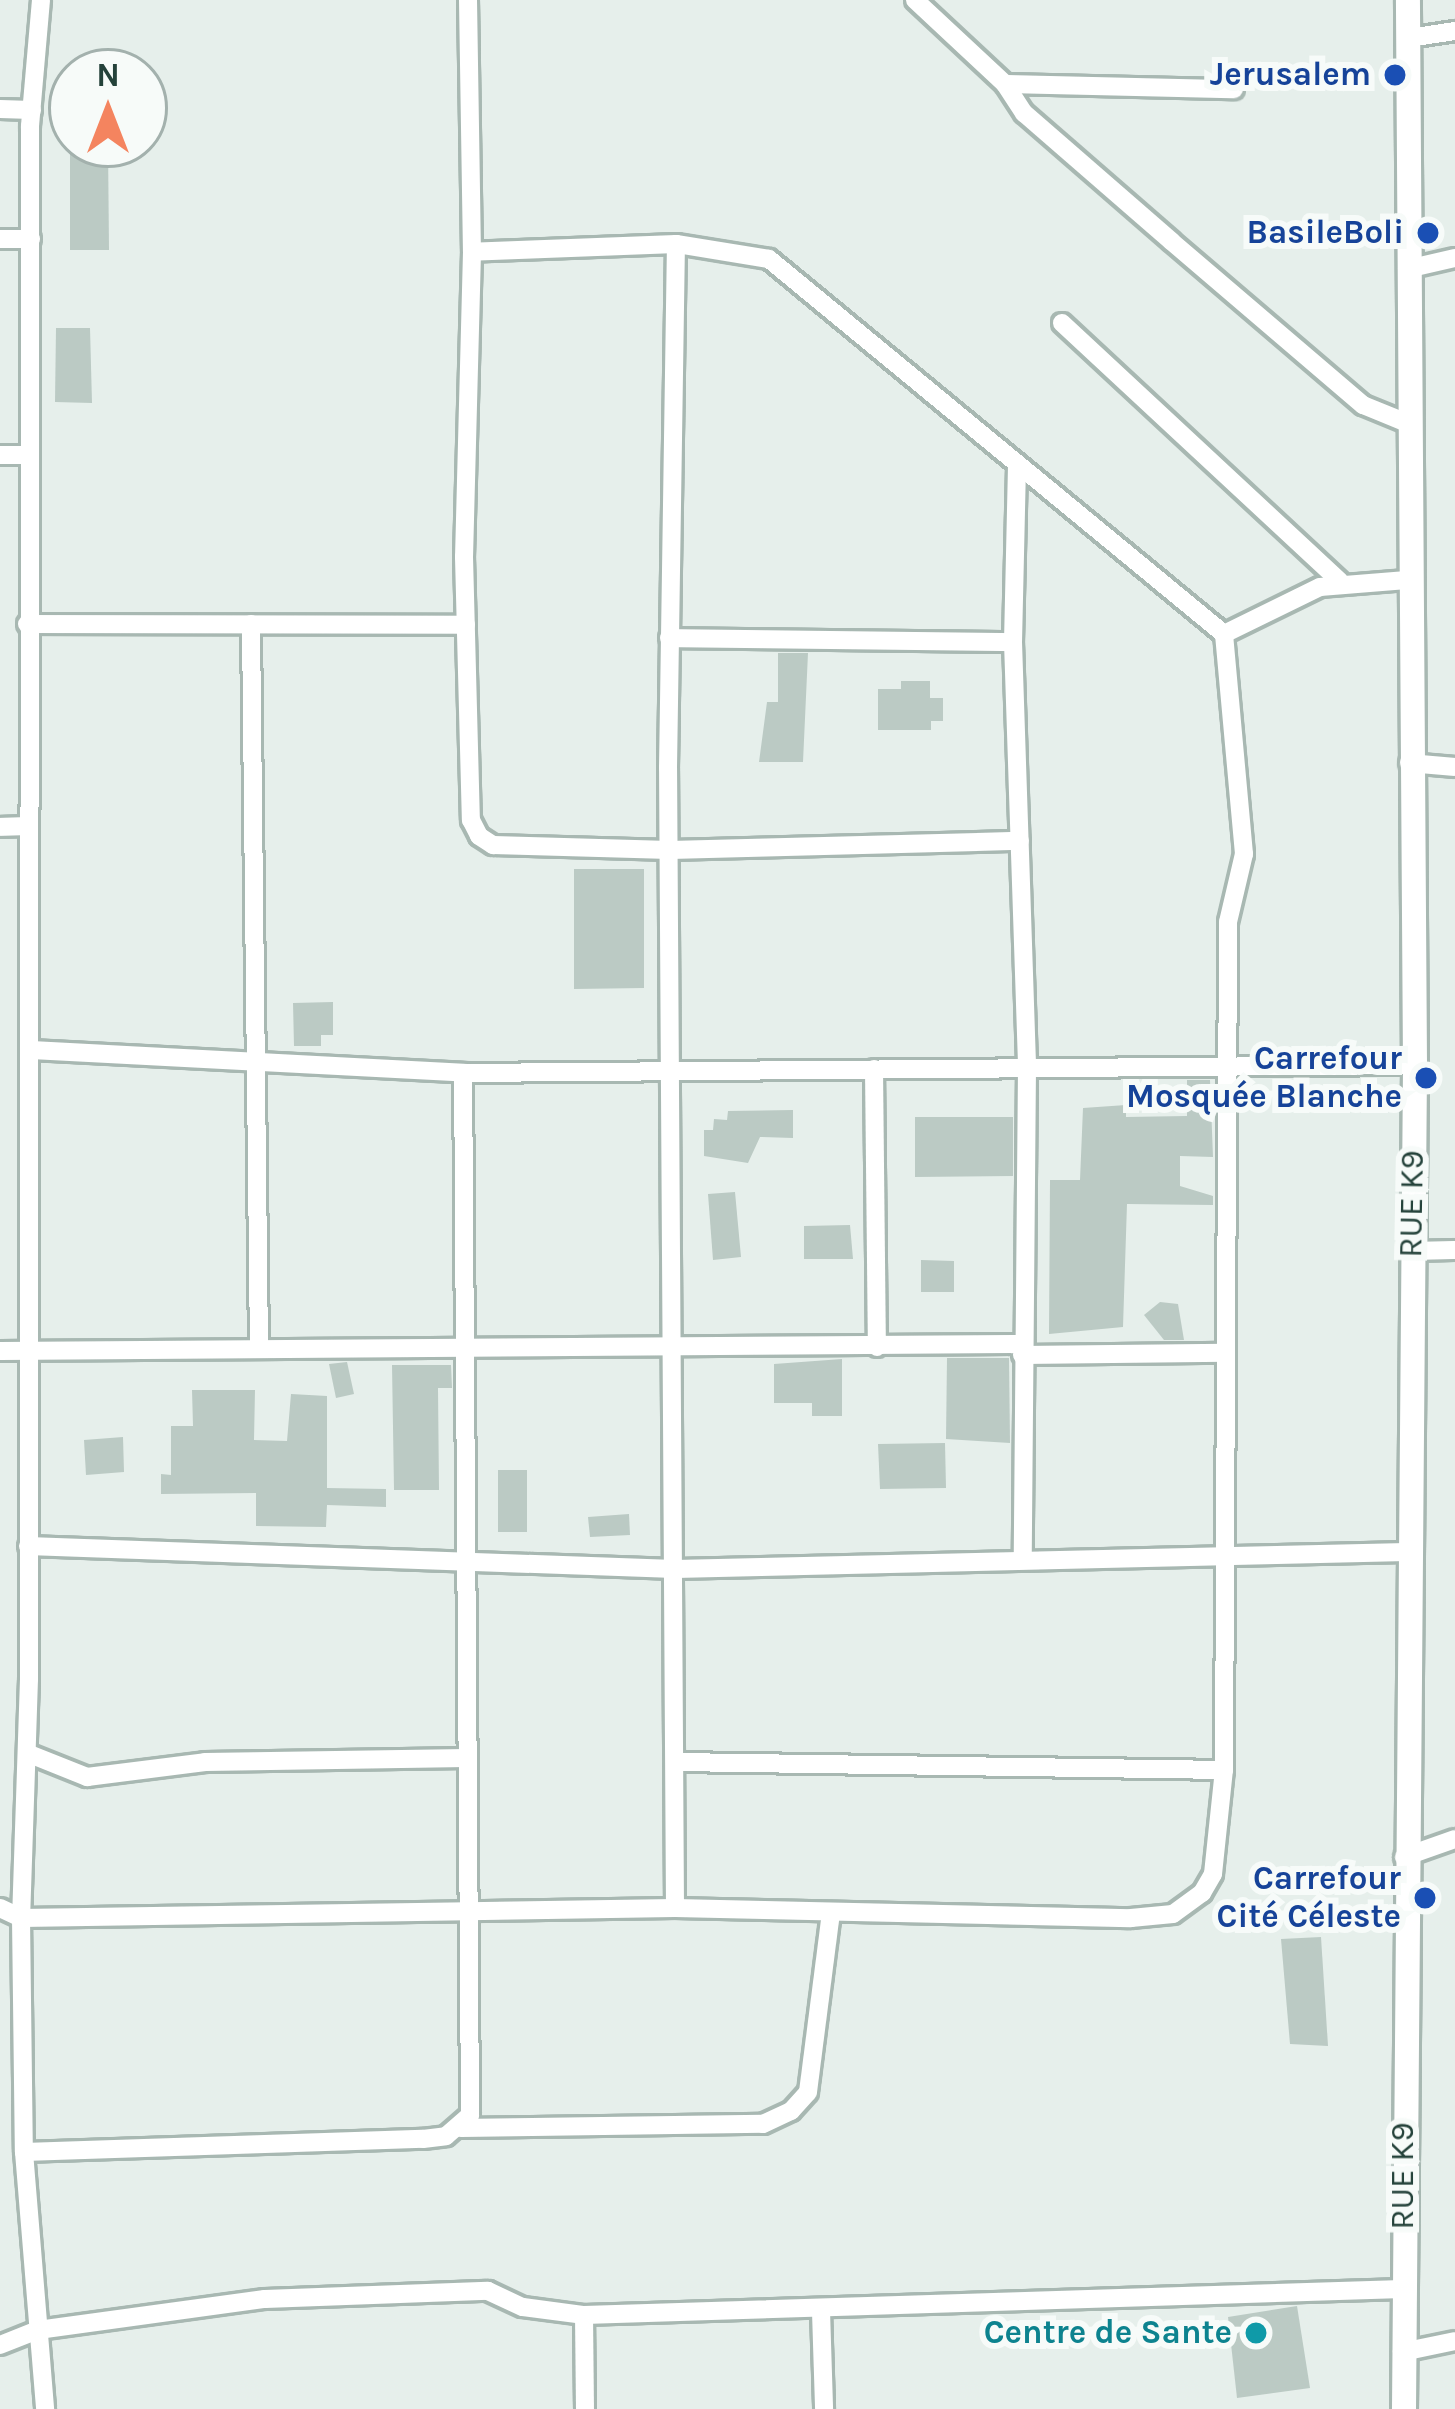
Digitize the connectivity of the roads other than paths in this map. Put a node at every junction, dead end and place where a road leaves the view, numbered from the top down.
1 (41, 0) edge
2 (468, 0) edge
3 (915, 0) edge
4 (1408, 0) edge
5 (1455, 32) edge
6 (1408, 38) junction
7 (1005, 84) junction
8 (1234, 89) dead end
9 (0, 109) edge
10 (32, 110) junction
11 (0, 239) edge
12 (31, 239) junction
13 (676, 244) junction
14 (472, 251) junction
15 (1455, 257) edge
16 (1407, 268) junction
17 (1063, 322) dead end
18 (1407, 423) junction
19 (0, 455) edge
20 (29, 455) junction
21 (1017, 466) junction
22 (1407, 580) junction
23 (1340, 581) junction
24 (27, 624) junction
25 (251, 624) junction
26 (466, 625) junction
27 (1225, 634) junction
28 (669, 638) junction
29 (1013, 642) junction
30 (1409, 763) junction
31 (1455, 767) edge
32 (27, 826) junction
33 (0, 827) edge
34 (1019, 841) junction
35 (670, 850) junction
36 (31, 1050) junction
37 (259, 1058) junction
38 (1415, 1065) junction
39 (1229, 1066) junction
40 (1027, 1067) junction
41 (874, 1069) junction
42 (675, 1071) junction
43 (463, 1073) junction
44 (1455, 1250) edge
45 (1411, 1251) junction
46 (675, 1342) junction
47 (468, 1343) junction
48 (259, 1346) junction
49 (877, 1347) junction
50 (1021, 1349) junction
51 (0, 1351) edge
52 (27, 1351) junction
53 (1226, 1354) junction
54 (28, 1546) junction
55 (1226, 1550) junction
56 (1407, 1552) junction
57 (1022, 1556) junction
58 (470, 1559) junction
59 (675, 1569) junction
60 (27, 1754) junction
61 (467, 1758) junction
62 (675, 1762) junction
63 (1225, 1770) junction
64 (1455, 1839) edge
65 (1404, 1857) junction
66 (0, 1908) edge
67 (675, 1908) junction
68 (464, 1912) junction
69 (831, 1912) junction
70 (21, 1918) junction
71 (461, 2128) junction
72 (0, 2138) edge
73 (24, 2143) junction
74 (1402, 2289) junction
75 (821, 2311) junction
76 (584, 2315) junction
77 (38, 2330) junction
78 (1455, 2341) edge
79 (0, 2345) edge
80 (1402, 2352) junction
81 (45, 2409) edge
82 (585, 2409) edge
83 (824, 2409) edge
84 (1404, 2409) edge

1 - 10 street
2 - 14 street
3 - 7 street
4 - 6 street, RUE K9
5 - 6 street
6 - 16 street, RUE K9
7 - 8 street
7 - 18 street
9 - 10 street
10 - 12 street
11 - 12 street
12 - 20 street
13 - 14 street
13 - 21 street
13 - 28 street
14 - 26 street
15 - 16 street
16 - 18 street, RUE K9
17 - 23 street
18 - 22 street, RUE K9
19 - 20 street
20 - 24 street
21 - 27 street
21 - 29 street
22 - 23 street
22 - 30 street, RUE K9
23 - 27 street
24 - 25 street
24 - 32 street
25 - 26 street
25 - 37 street
26 - 35 street
27 - 39 street
28 - 29 street
28 - 35 street
29 - 34 street
30 - 31 street
30 - 38 street, RUE K9
32 - 33 street
32 - 36 street
34 - 35 street
34 - 40 street
35 - 42 street
36 - 37 street
36 - 52 street
37 - 43 street
37 - 48 street
38 - 39 street
38 - 45 street, RUE K9
39 - 40 street
39 - 53 street
40 - 41 street
40 - 50 street
41 - 42 street
41 - 49 street
42 - 43 street
42 - 46 street
43 - 47 street
44 - 45 street
45 - 56 street, RUE K9
46 - 47 street
46 - 49 street
46 - 59 street
47 - 48 street
47 - 58 street
48 - 52 street
49 - 50 street
50 - 53 street
50 - 57 street
51 - 52 street
52 - 54 street
53 - 55 street
54 - 58 street
54 - 60 street
55 - 56 street
55 - 57 street
55 - 63 street
56 - 65 street, RUE K9
57 - 59 street
58 - 59 street
58 - 61 street
59 - 62 street
60 - 61 street
60 - 70 street
61 - 68 street
62 - 63 street
62 - 67 street
63 - 69 street
64 - 65 street
65 - 74 street, RUE K9
66 - 70 street
67 - 68 street
67 - 69 street
68 - 70 street
68 - 71 street
69 - 71 street
70 - 73 street
71 - 73 street
72 - 73 street
73 - 77 street
74 - 75 street
74 - 80 street, RUE K9
75 - 76 street
75 - 83 street
76 - 77 street
76 - 82 street
77 - 79 street
77 - 81 street
78 - 80 street
80 - 84 street, RUE K9

